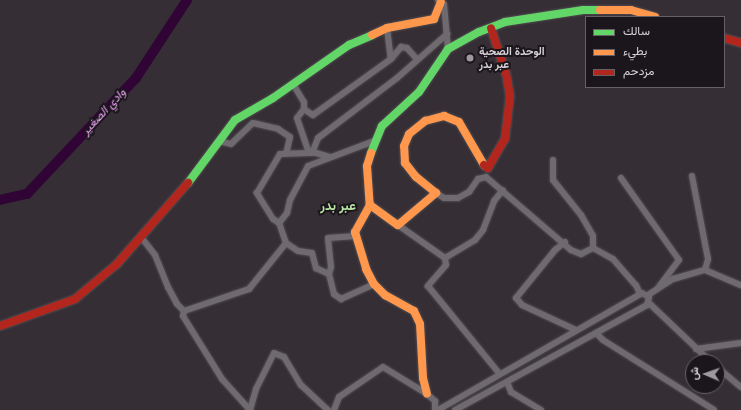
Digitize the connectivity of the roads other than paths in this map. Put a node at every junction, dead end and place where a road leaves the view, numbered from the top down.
1 (440, 1) edge
2 (652, 16) edge
3 (387, 28) junction
4 (491, 28) junction
5 (447, 34) junction
6 (725, 38) edge
7 (741, 43) edge
8 (448, 49) junction
9 (391, 58) junction
10 (417, 59) junction
11 (294, 84) junction
12 (304, 109) junction
13 (220, 141) junction
14 (374, 141) junction
15 (310, 153) junction
16 (286, 154) junction
17 (330, 157) junction
18 (554, 160) dead end
19 (692, 176) dead end
20 (621, 178) dead end
21 (503, 190) junction
22 (436, 193) junction
23 (370, 205) junction
24 (279, 223) junction
25 (398, 225) junction
26 (356, 236) junction
27 (140, 237) junction
28 (565, 242) junction
29 (286, 243) junction
30 (593, 248) junction
31 (445, 258) junction
32 (705, 270) junction
33 (329, 274) junction
34 (374, 284) junction
35 (741, 285) edge
36 (657, 289) junction
37 (640, 294) junction
38 (648, 295) junction
39 (649, 303) junction
40 (184, 311) junction
41 (0, 326) edge
42 (576, 330) junction
43 (596, 332) junction
44 (741, 343) edge
45 (696, 349) junction
46 (702, 354) edge
47 (499, 373) junction
48 (725, 374) edge
49 (507, 382) junction
50 (741, 387) edge
51 (427, 394) junction
52 (250, 410) edge
53 (328, 410) edge
54 (334, 410) edge
55 (435, 410) edge
56 (438, 410) edge
57 (455, 410) edge
58 (541, 410) edge
59 (714, 410) edge

1 - 3 street
1 - 5 street
2 - 4 street
3 - 9 street
3 - 11 street
4 - 8 street
4 - 22 street
5 - 8 street
5 - 10 street
6 - 7 street
8 - 14 street
9 - 10 street
9 - 12 street
10 - 15 street
11 - 12 street
11 - 13 street
12 - 15 street
13 - 16 street
13 - 27 street
14 - 17 street
14 - 23 street
15 - 16 street
15 - 17 street
16 - 24 street
17 - 24 street
18 - 30 street
19 - 32 street
20 - 36 street
21 - 22 street
21 - 28 street
21 - 31 street
22 - 25 street
23 - 25 street
23 - 26 street
24 - 29 street
25 - 31 street
26 - 33 street
26 - 34 street
27 - 40 street
27 - 41 street
28 - 30 street
28 - 42 street
29 - 33 street
29 - 40 street
30 - 37 street
31 - 47 street
32 - 35 street
32 - 36 street
33 - 34 street
34 - 51 street
36 - 38 street
37 - 38 street
37 - 42 street
38 - 39 street
39 - 43 street
39 - 45 street
40 - 52 street
42 - 47 street
43 - 49 street
43 - 59 street
44 - 45 street
45 - 46 street
47 - 56 street
48 - 50 street
49 - 57 street
49 - 58 street
51 - 54 street
51 - 55 street
52 - 53 street

